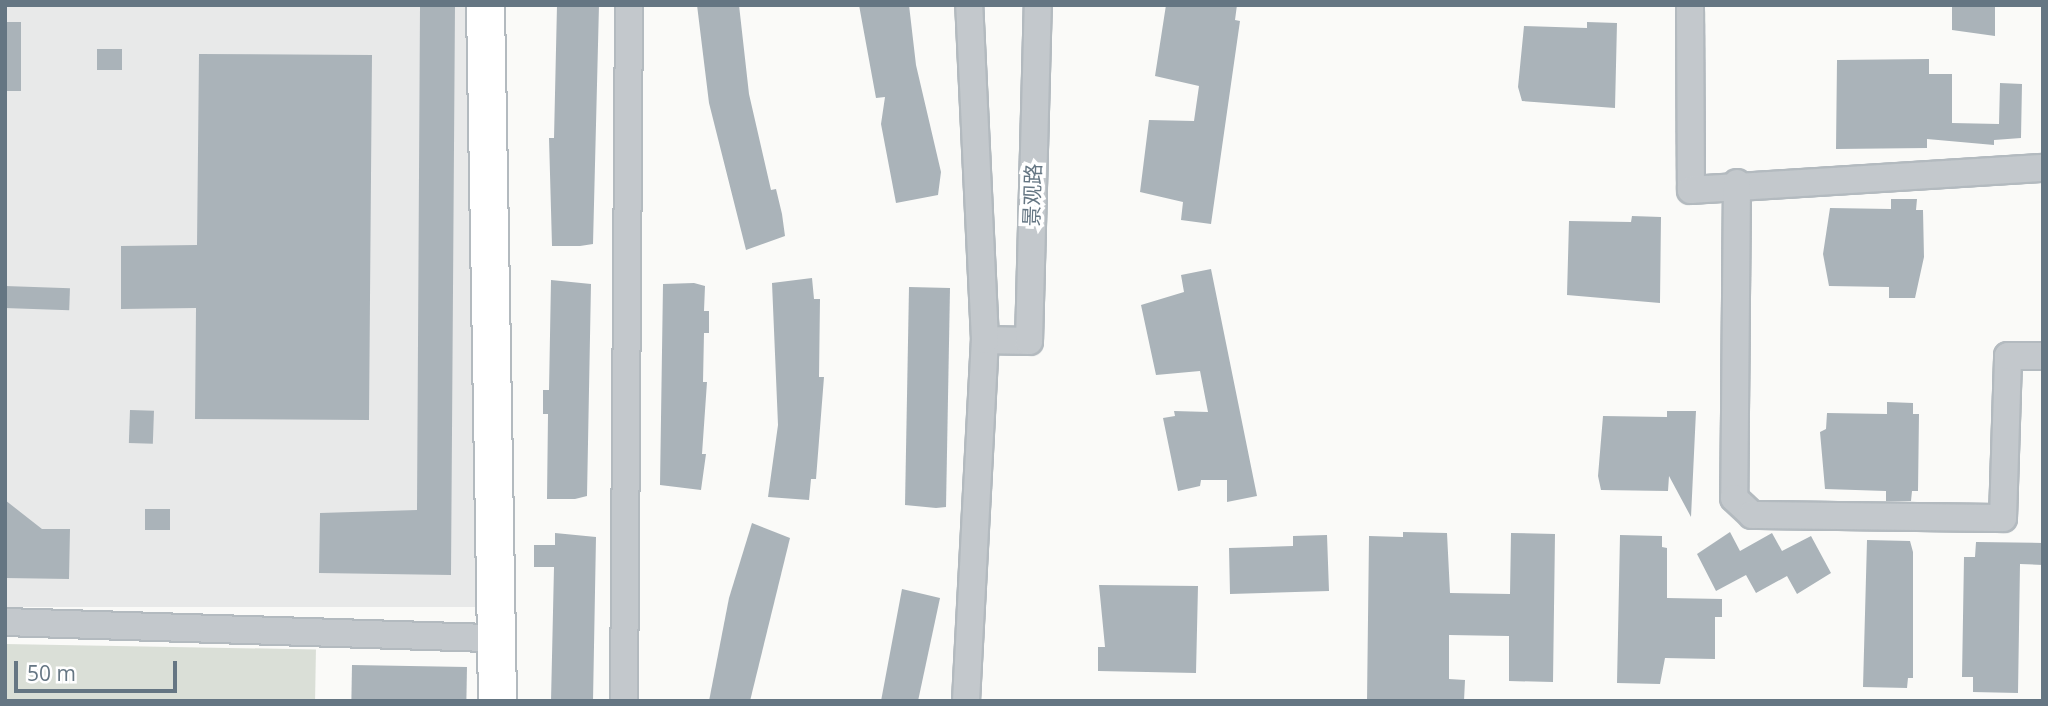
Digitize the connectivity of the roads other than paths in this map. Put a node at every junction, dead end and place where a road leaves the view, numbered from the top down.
1 (485, 5) edge
2 (629, 5) edge
3 (969, 5) edge
4 (1038, 5) edge
5 (1690, 5) edge
6 (2043, 168) edge
7 (1737, 183) junction
8 (985, 340) junction
9 (2043, 356) edge
10 (5, 622) edge
11 (495, 638) junction
12 (497, 701) edge
13 (624, 701) edge
14 (966, 701) edge

1 - 11 street
2 - 13 street
3 - 8 street
4 - 8 street, 景观路
5 - 7 street
6 - 7 street
7 - 9 street
8 - 14 street
10 - 11 street
11 - 12 street

